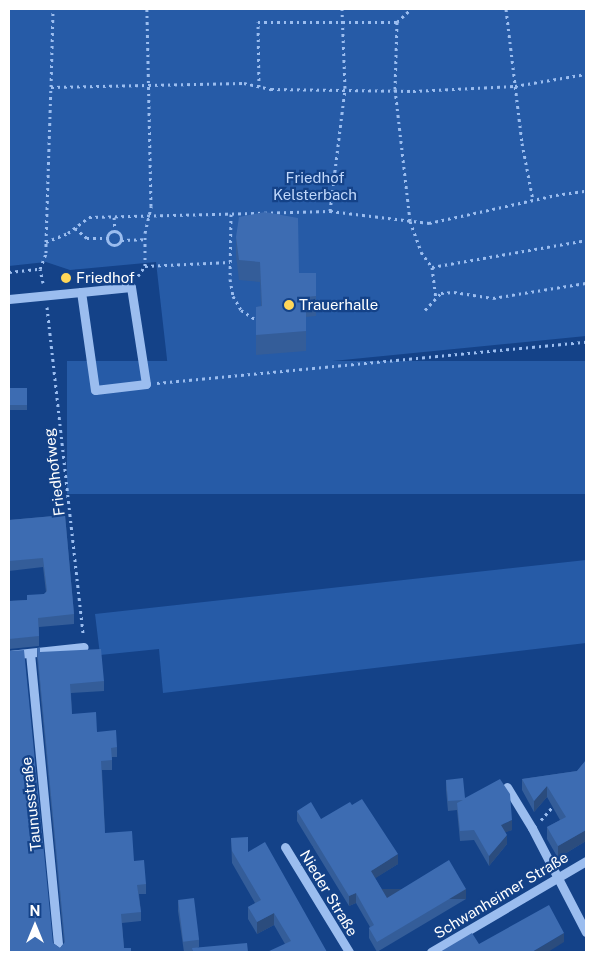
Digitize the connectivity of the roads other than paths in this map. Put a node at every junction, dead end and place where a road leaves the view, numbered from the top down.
1 (81, 292) junction
2 (9, 300) edge
3 (84, 647) road end
4 (30, 652) junction
5 (9, 655) edge
6 (507, 787) edge
7 (285, 847) dead end
8 (586, 860) edge
9 (558, 876) junction
10 (586, 932) edge
11 (59, 952) edge
12 (349, 952) edge
13 (431, 952) edge

1 - 1 street
1 - 2 street
3 - 4 street
4 - 5 street
4 - 11 street, Taunusstraße
6 - 9 street
7 - 12 street, Nieder Straße
8 - 9 street, Schwanheimer Straße
9 - 10 street
9 - 13 street, Schwanheimer Straße

